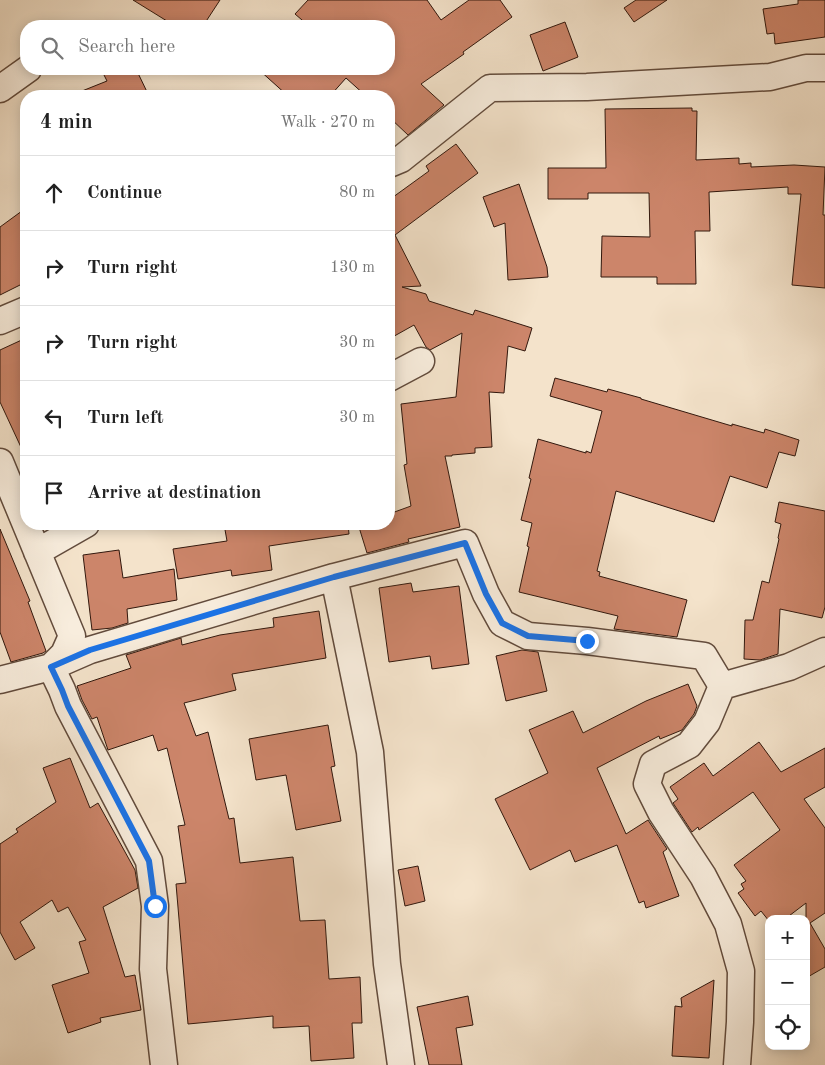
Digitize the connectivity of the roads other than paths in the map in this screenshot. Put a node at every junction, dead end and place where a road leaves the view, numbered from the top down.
1 (825, 68) edge
2 (20, 75) edge
3 (0, 89) edge
4 (395, 162) edge
5 (20, 313) edge
6 (0, 321) edge
7 (421, 361) dead end
8 (395, 375) edge
9 (0, 462) edge
10 (20, 511) edge
11 (28, 530) edge
12 (76, 530) edge
13 (37, 552) junction
14 (334, 577) junction
15 (825, 650) edge
16 (51, 667) junction
17 (0, 680) edge
18 (722, 686) junction
19 (164, 1065) edge
20 (401, 1065) edge
21 (737, 1065) edge

1 - 4 street
2 - 3 street
5 - 6 street
7 - 8 street
9 - 10 street
11 - 13 street
12 - 13 street
13 - 16 street
14 - 16 street
14 - 18 street
14 - 20 street
15 - 18 street
16 - 17 street
16 - 19 street
18 - 21 street

